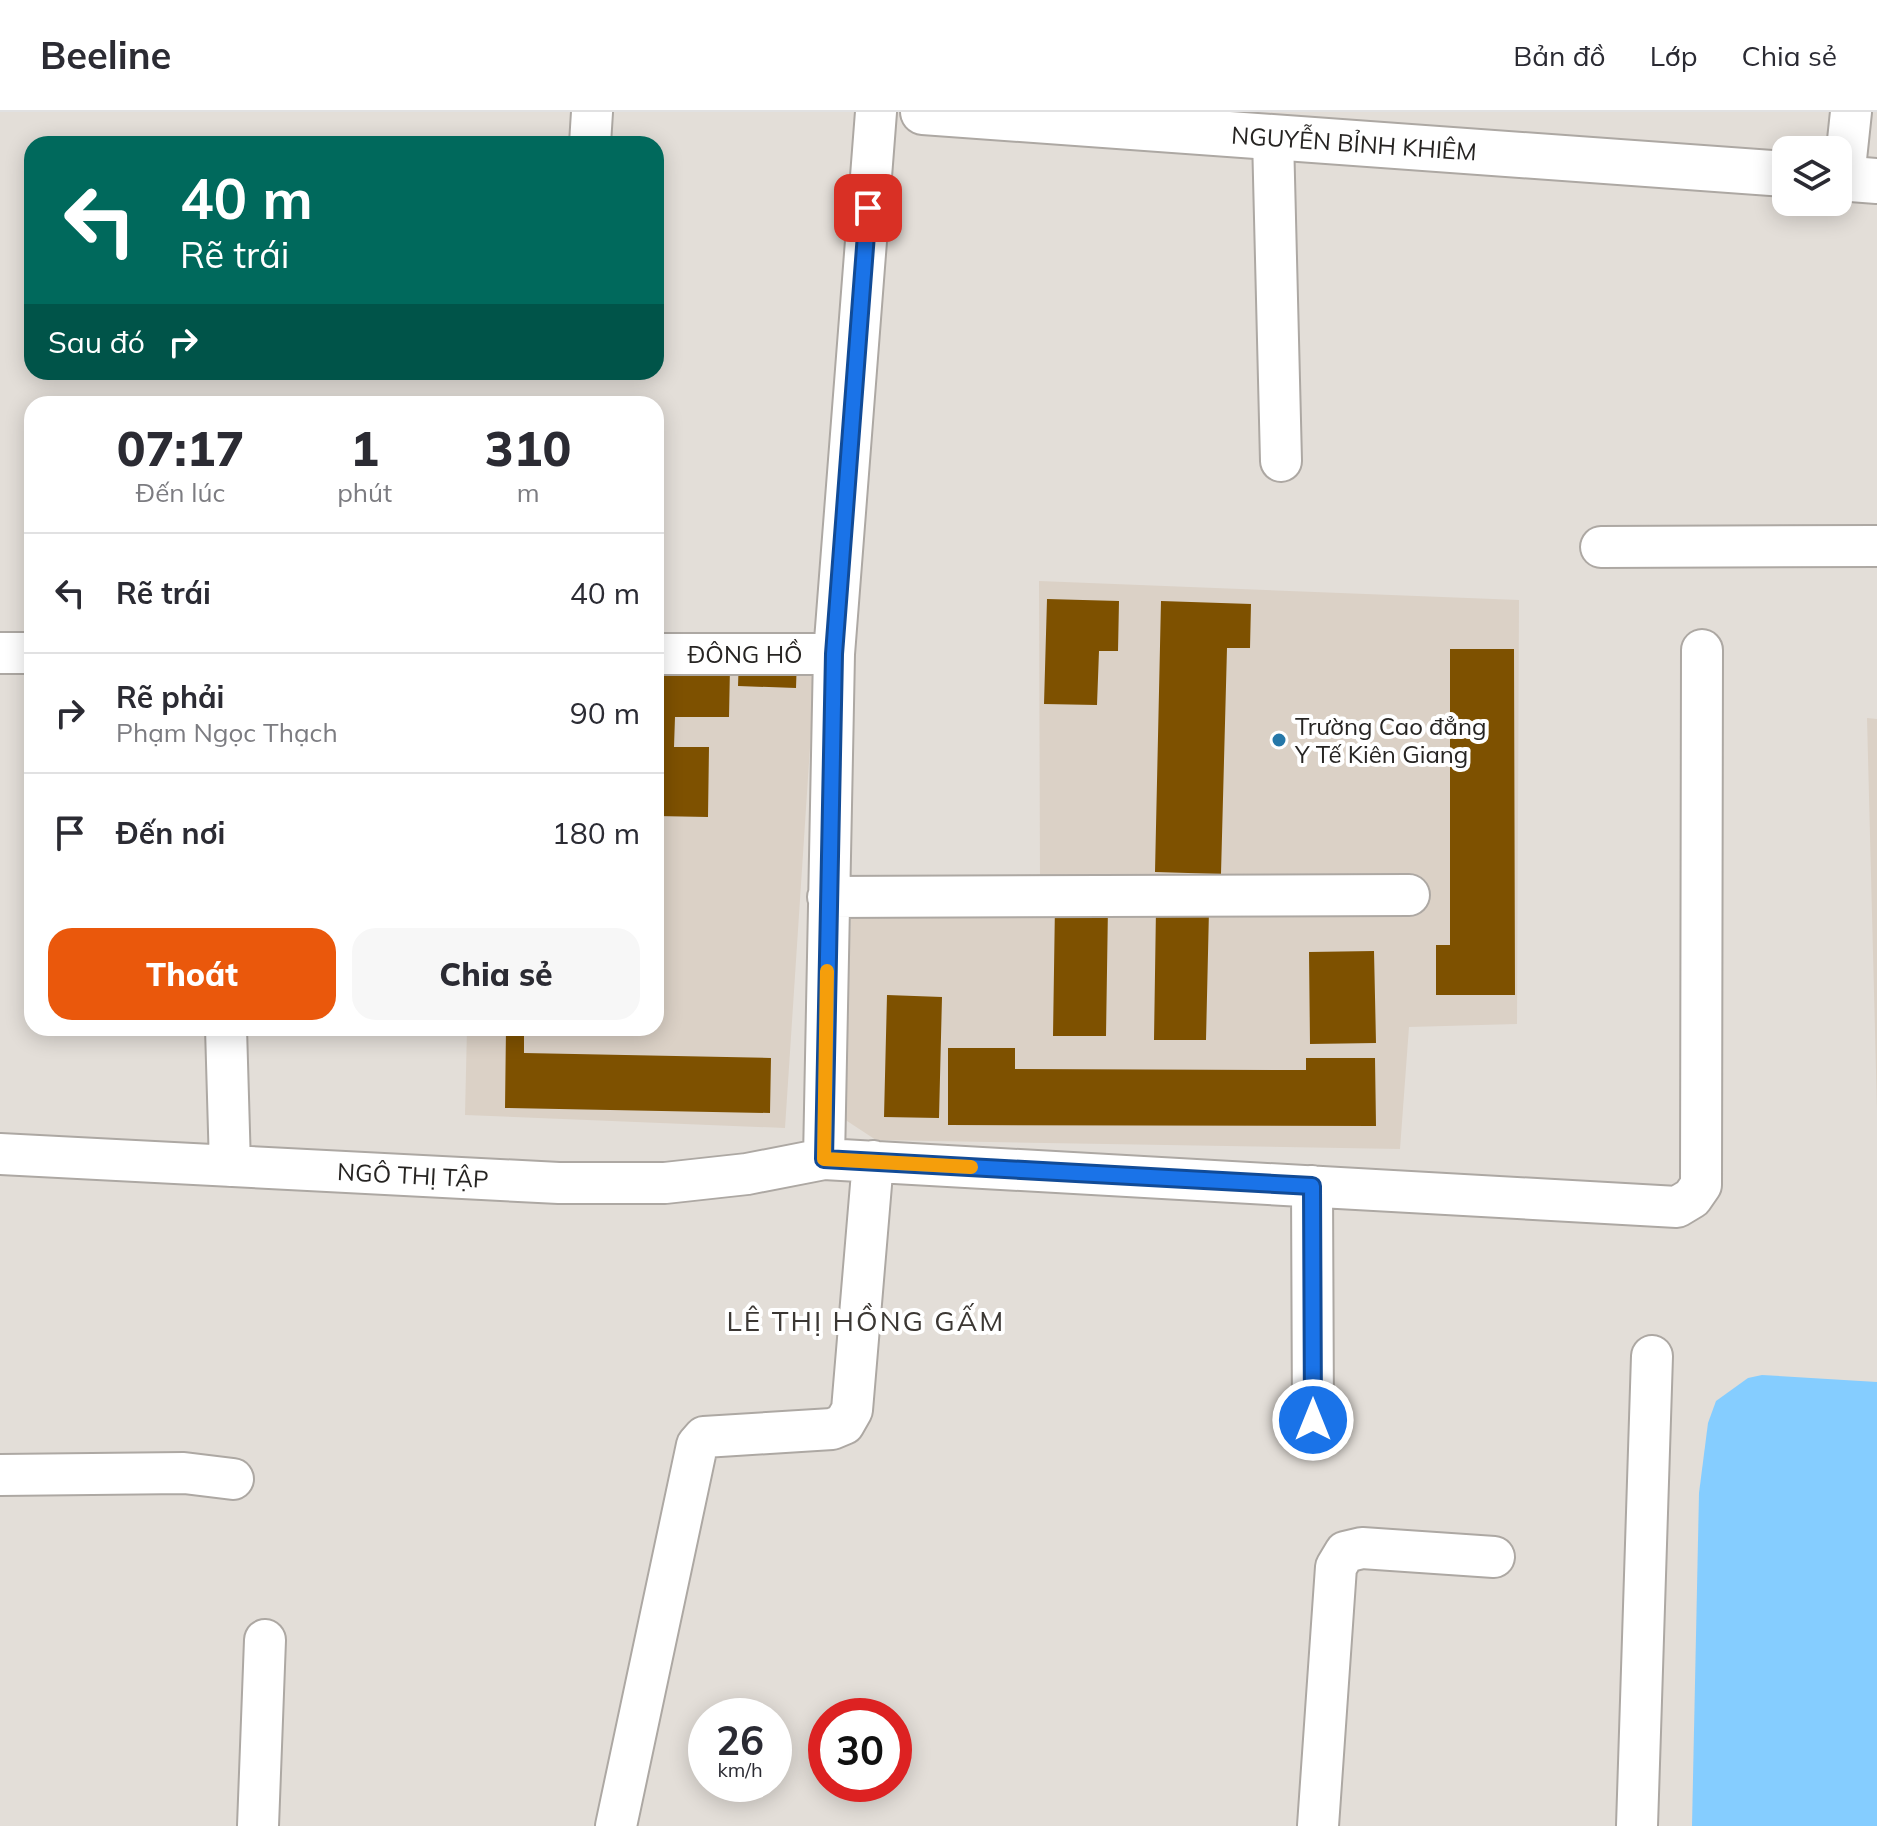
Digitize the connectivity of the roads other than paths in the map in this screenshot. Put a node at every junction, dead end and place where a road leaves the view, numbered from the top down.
1 (592, 112) edge
2 (876, 112) edge
3 (923, 112) edge
4 (1851, 112) edge
5 (1089, 118) edge
6 (590, 136) edge
7 (1273, 137) junction
8 (1772, 173) edge
9 (1853, 179) edge
10 (1281, 461) dead end
11 (1877, 546) edge
12 (1601, 547) dead end
13 (1702, 650) dead end
14 (0, 653) edge
15 (24, 653) edge
16 (664, 654) edge
17 (834, 654) junction
18 (1409, 895) dead end
19 (828, 897) junction
20 (226, 1036) edge
21 (0, 1154) edge
22 (824, 1159) junction
23 (873, 1161) junction
24 (230, 1166) junction
25 (1312, 1186) junction
26 (1652, 1356) dead end
27 (1313, 1420) dead end
28 (0, 1475) edge
29 (233, 1479) dead end
30 (1494, 1557) dead end
31 (265, 1640) dead end
32 (258, 1826) edge
33 (616, 1826) edge
34 (1318, 1826) edge
35 (1637, 1826) edge

1 - 6 street
2 - 17 street
3 - 5 main road, NGUYỄN BỈNH KHIÊM
4 - 9 street
5 - 7 main road, NGUYỄN BỈNH KHIÊM
7 - 8 main road, NGUYỄN BỈNH KHIÊM
7 - 10 street
11 - 12 street
13 - 25 street, NGÔ THỊ TẬP
14 - 15 street
16 - 17 street, ĐÔNG HỒ
17 - 19 street
18 - 19 street
19 - 22 street
20 - 24 street
21 - 24 street, NGÔ THỊ TẬP
22 - 23 street, NGÔ THỊ TẬP
22 - 24 street, NGÔ THỊ TẬP
23 - 25 street, NGÔ THỊ TẬP
23 - 33 street
25 - 27 street
26 - 35 street
28 - 29 street
30 - 34 street
31 - 32 street

